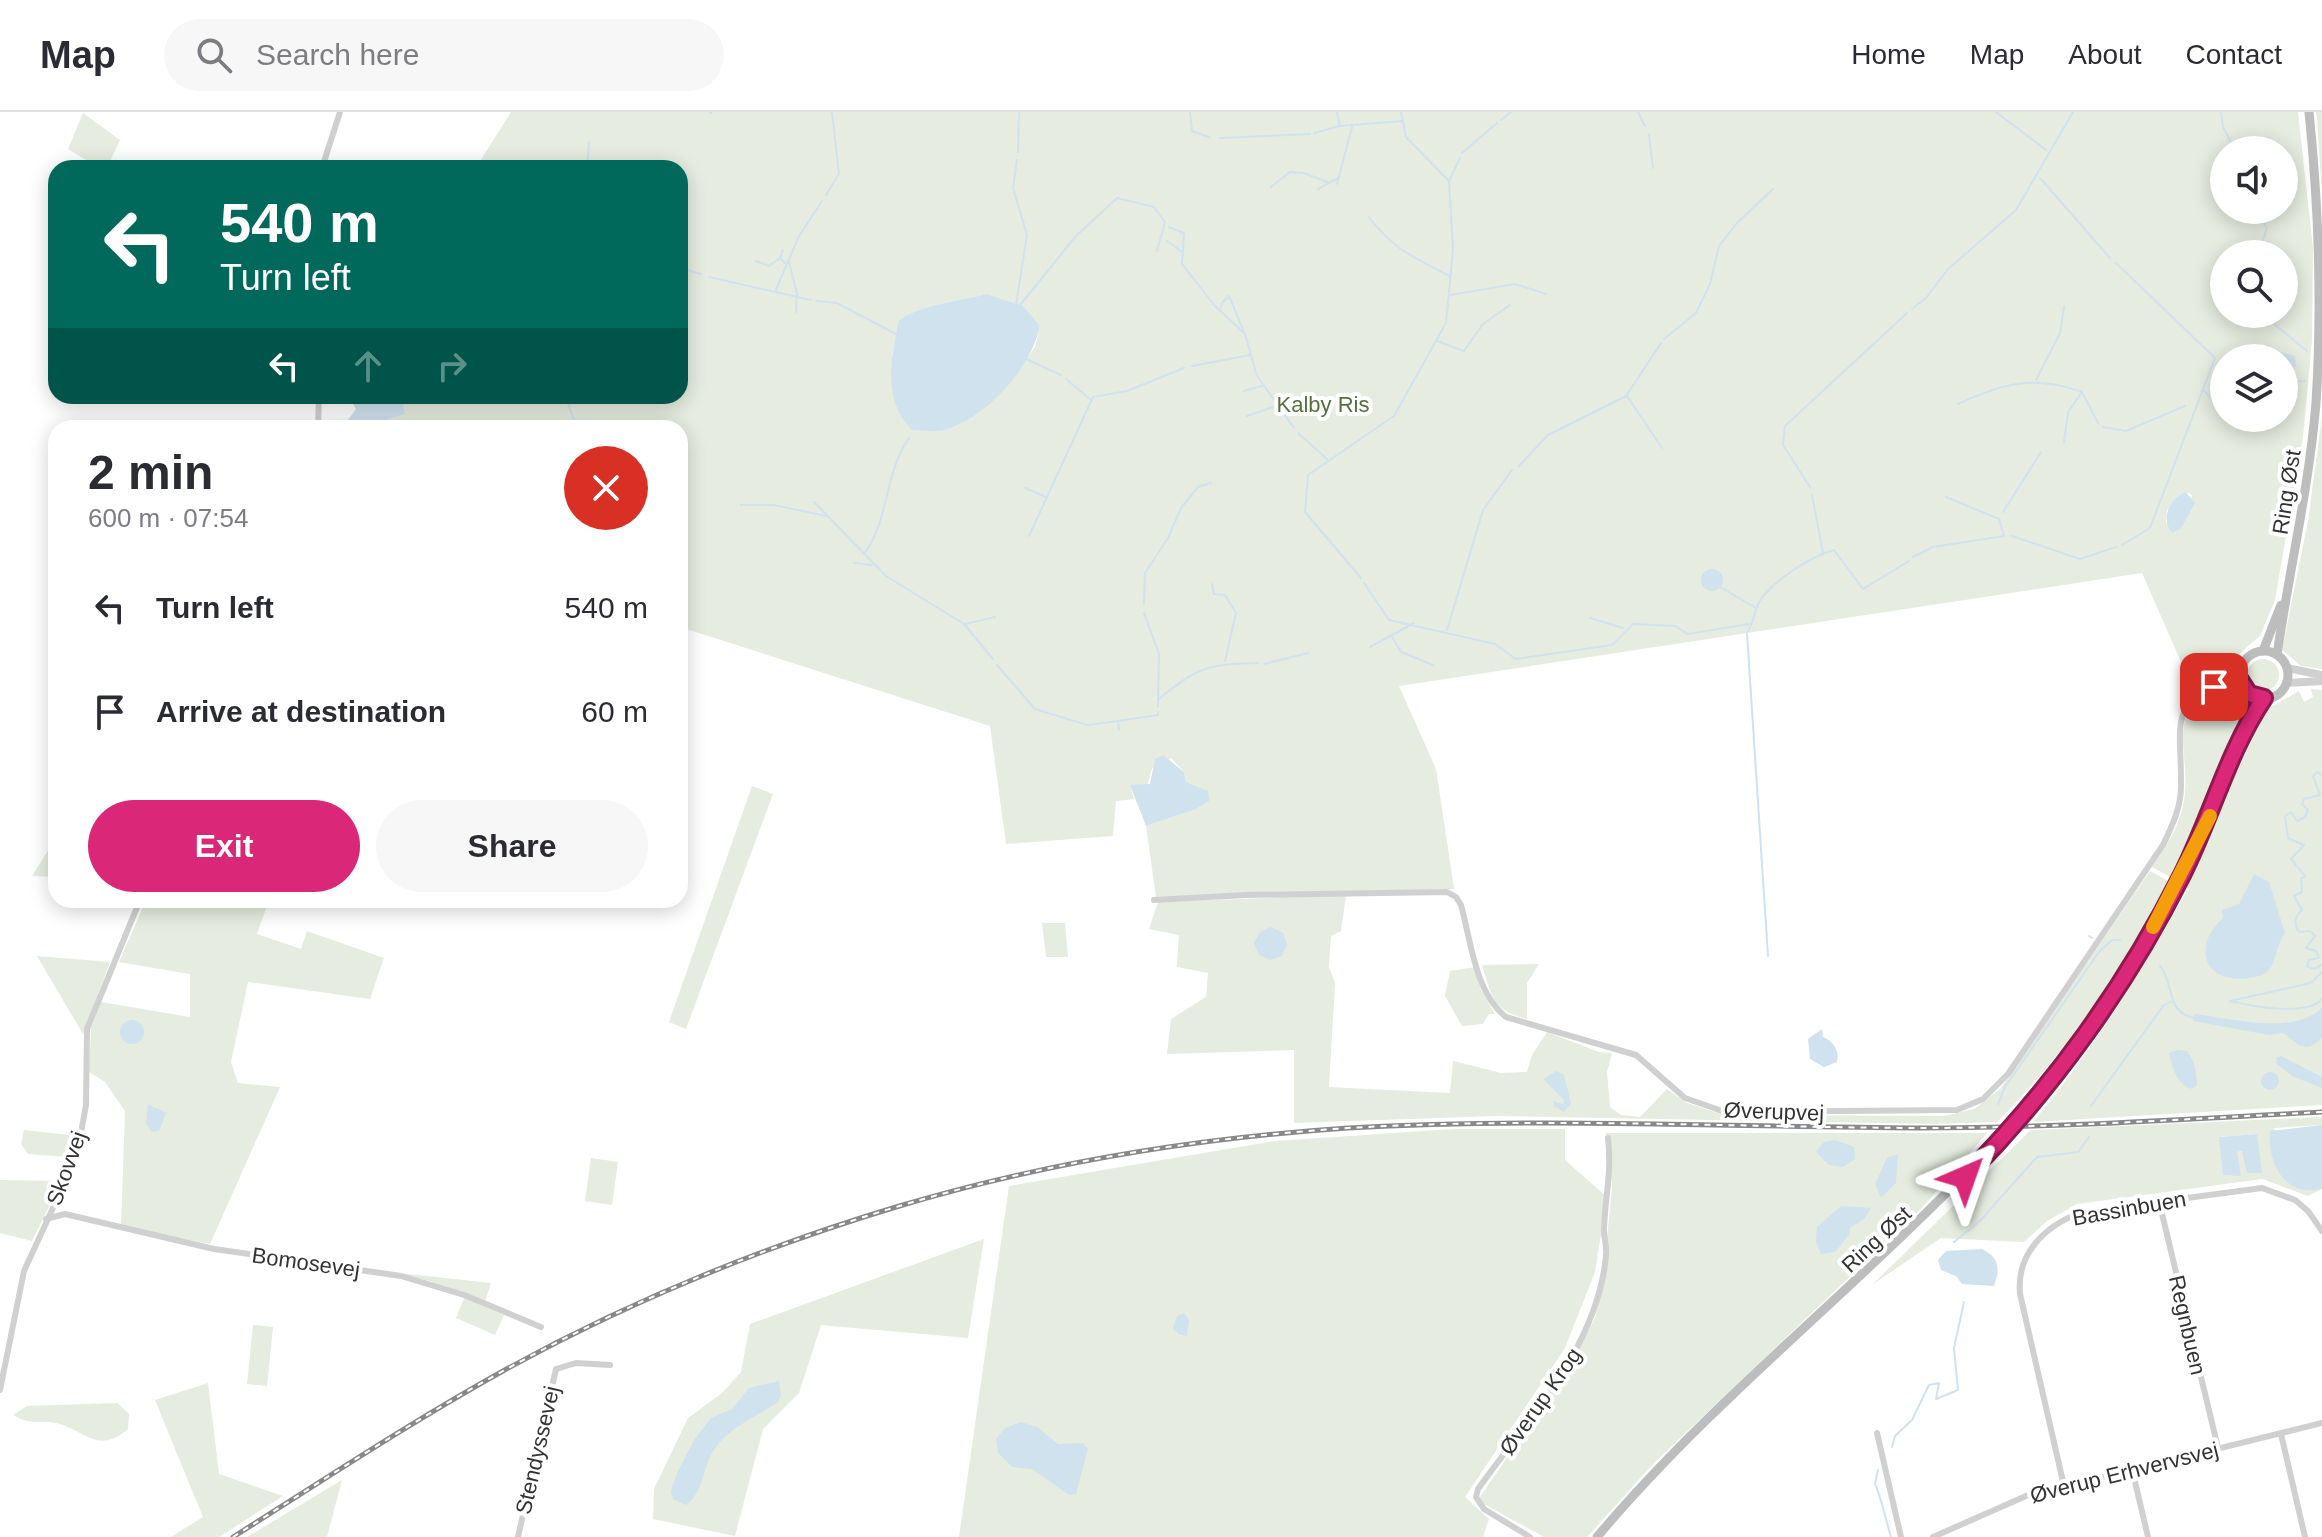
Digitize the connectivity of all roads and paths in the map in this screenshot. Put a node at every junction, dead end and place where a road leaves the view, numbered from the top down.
1 (340, 112) edge
2 (2309, 112) edge
3 (325, 160) edge
4 (2287, 591) junction
5 (2263, 651) junction
6 (2277, 655) junction
7 (2287, 668) junction
8 (2322, 678) edge
9 (2240, 680) junction
10 (2286, 683) junction
11 (2249, 694) junction
12 (2264, 698) junction
13 (2231, 766) junction
14 (1154, 900) dead end
15 (137, 908) edge
16 (1608, 1138) dead end
17 (55, 1201) junction
18 (2159, 1201) junction
19 (65, 1214) junction
20 (46, 1219) junction
21 (2322, 1231) edge
22 (541, 1327) dead end
23 (610, 1365) dead end
24 (0, 1390) edge
25 (2322, 1423) edge
26 (1877, 1433) dead end
27 (2281, 1434) junction
28 (2218, 1448) junction
29 (2132, 1469) junction
30 (2064, 1486) junction
31 (518, 1537) edge
32 (1530, 1537) edge
33 (1597, 1537) edge
34 (1901, 1537) edge
35 (1933, 1537) edge
36 (2148, 1537) edge
37 (2305, 1537) edge

1 - 3 street
2 - 4 main road, Ring Øst
4 - 5 main road, Ring Øst
4 - 6 main road, Ring Øst
5 - 6 main road
5 - 9 main road
6 - 7 main road
7 - 8 street
7 - 10 main road
8 - 10 street
9 - 11 main road
9 - 14 street, Øverupvej
10 - 12 main road
11 - 12 main road
11 - 13 main road, Ring Øst
12 - 13 main road, Ring Øst
13 - 33 main road, Ring Øst
15 - 17 street, Skovvej
16 - 32 street, Øverup Krog
17 - 19 street
17 - 20 street, Skovvej
18 - 21 street, Bassinbuen
18 - 28 street, Regnbuen
18 - 30 street, Bassinbuen
19 - 20 street, Bomosevej
19 - 22 street, Bomosevej
20 - 24 street, Skovvej
23 - 31 street, Stendyssevej
25 - 27 street, Øverup Erhvervsvej
26 - 34 street
27 - 28 street, Øverup Erhvervsvej
27 - 37 street
28 - 29 street, Øverup Erhvervsvej
29 - 30 street, Øverup Erhvervsvej
29 - 36 street
30 - 35 street, Øverup Erhvervsvej

